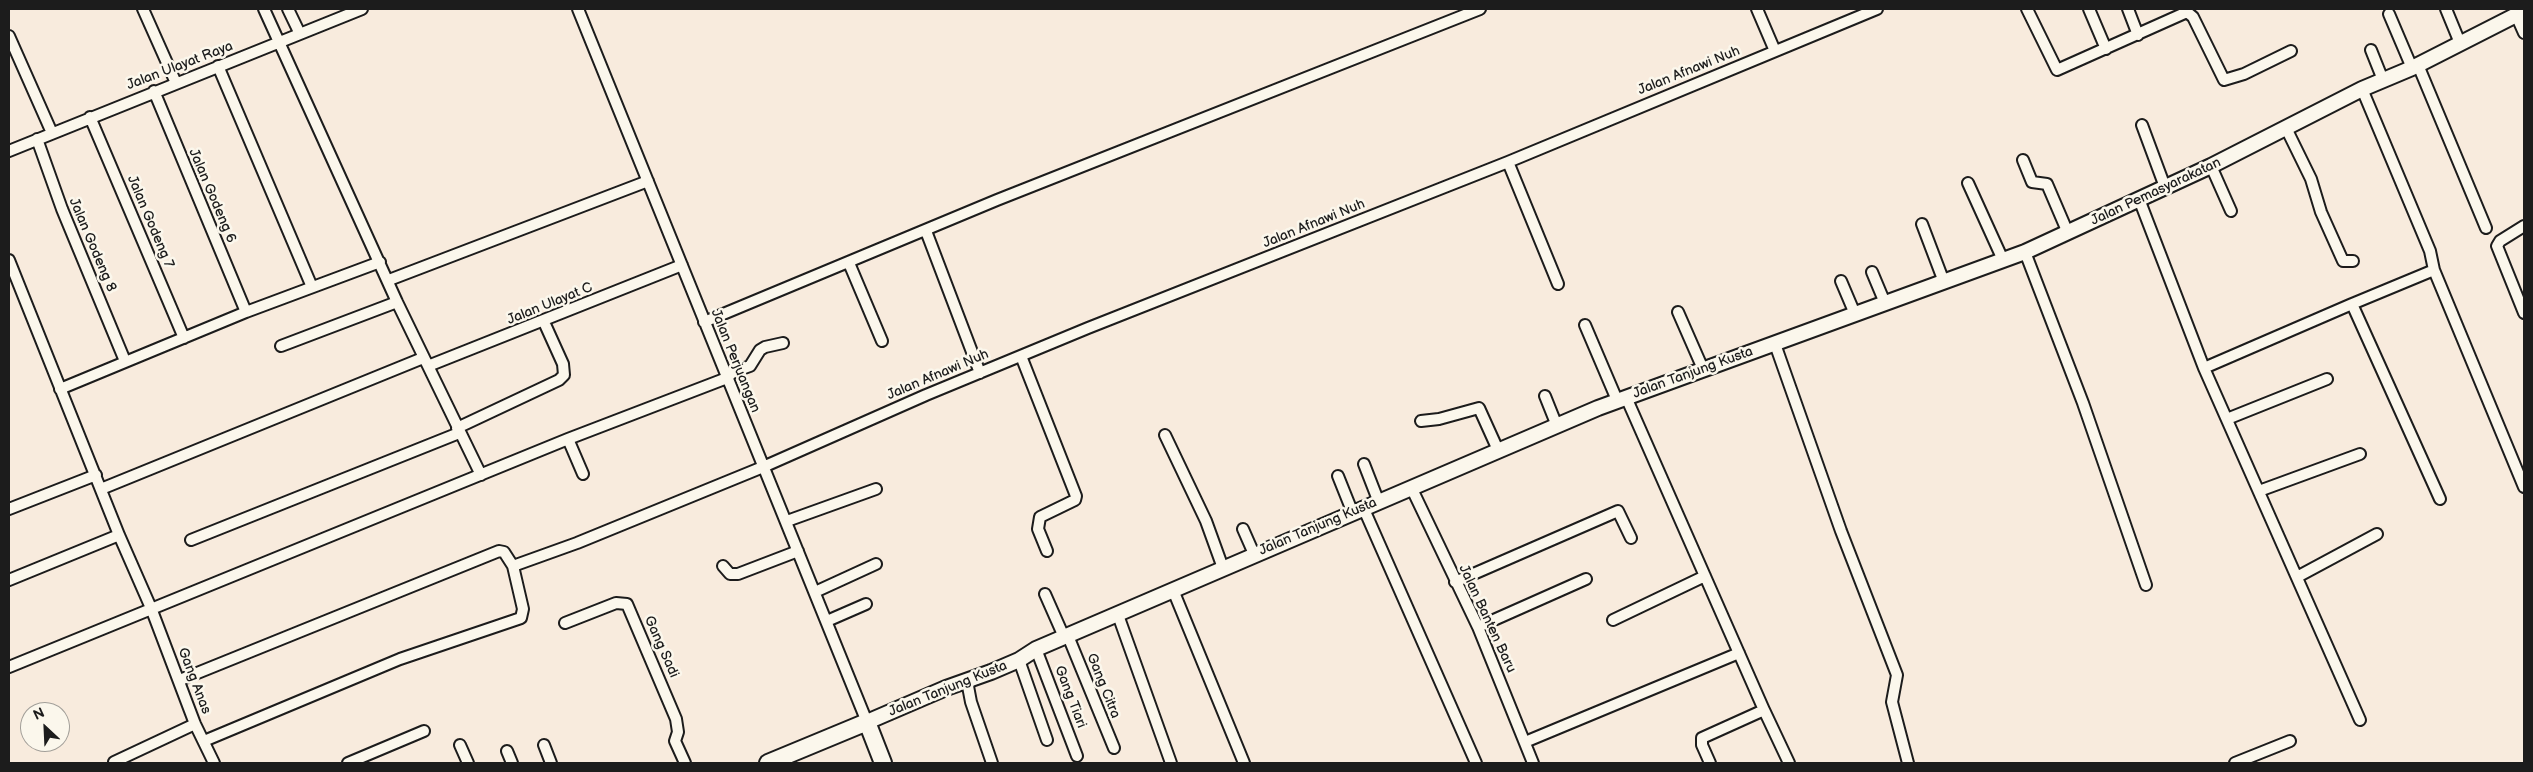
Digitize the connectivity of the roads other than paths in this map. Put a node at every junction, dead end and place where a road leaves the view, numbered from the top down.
1 (143, 9) edge
2 (264, 9) edge
3 (288, 9) edge
4 (362, 9) edge
5 (578, 9) edge
6 (1480, 9) edge
7 (1757, 9) edge
8 (1877, 9) edge
9 (2027, 9) edge
10 (2089, 9) edge
11 (2128, 9) edge
12 (2446, 9) edge
13 (2520, 13) edge
14 (2389, 14) dead end
15 (2524, 33) edge
16 (300, 34) junction
17 (2138, 35) junction
18 (9, 36) edge
19 (280, 42) junction
20 (2460, 43) junction
21 (2106, 49) junction
22 (2371, 50) dead end
23 (1774, 51) junction
24 (2291, 51) dead end
25 (218, 66) junction
26 (2415, 66) junction
27 (2383, 80) junction
28 (176, 83) junction
29 (2362, 89) junction
30 (154, 91) junction
31 (90, 117) junction
32 (2142, 124) dead end
33 (2286, 128) junction
34 (52, 133) junction
35 (37, 140) junction
36 (9, 151) edge
37 (2023, 160) dead end
38 (1508, 162) junction
39 (2211, 166) junction
40 (648, 180) junction
41 (1968, 183) dead end
42 (2165, 187) junction
43 (2138, 200) junction
44 (2231, 212) dead end
45 (1922, 224) dead end
46 (2524, 226) edge
47 (2486, 228) dead end
48 (926, 231) junction
49 (2068, 233) junction
50 (2025, 252) junction
51 (9, 260) edge
52 (2004, 260) junction
53 (2353, 261) dead end
54 (380, 262) junction
55 (850, 263) junction
56 (682, 265) junction
57 (2434, 270) junction
58 (1872, 272) dead end
59 (389, 280) junction
60 (1842, 280) dead end
61 (1944, 282) junction
62 (1558, 284) dead end
63 (312, 287) junction
64 (397, 302) junction
65 (1885, 303) junction
66 (2352, 304) junction
67 (246, 312) junction
68 (1678, 312) dead end
69 (2524, 313) edge
70 (1855, 314) junction
71 (544, 322) junction
72 (704, 322) junction
73 (1585, 325) dead end
74 (184, 338) junction
75 (882, 341) dead end
76 (783, 343) dead end
77 (1775, 344) junction
78 (281, 346) dead end
79 (1021, 356) junction
80 (126, 361) junction
81 (426, 362) junction
82 (2204, 368) junction
83 (1703, 370) junction
84 (980, 373) junction
85 (727, 378) junction
86 (2327, 379) dead end
87 (60, 389) junction
88 (1545, 396) dead end
89 (1622, 399) junction
90 (2227, 419) junction
91 (1421, 421) dead end
92 (1557, 426) junction
93 (458, 431) junction
94 (1165, 435) dead end
95 (568, 439) junction
96 (1498, 450) junction
97 (2360, 454) dead end
98 (1364, 464) dead end
99 (763, 467) junction
100 (583, 474) dead end
101 (96, 475) junction
102 (481, 475) junction
103 (1338, 476) dead end
104 (2523, 480) edge
105 (101, 488) junction
106 (1411, 488) junction
107 (876, 489) dead end
108 (2259, 491) junction
109 (2440, 499) dead end
110 (1378, 500) junction
111 (9, 509) edge
112 (1358, 509) junction
113 (787, 521) junction
114 (1243, 529) dead end
115 (2377, 534) dead end
116 (119, 535) junction
117 (1631, 538) dead end
118 (191, 540) dead end
119 (798, 551) junction
120 (1047, 551) dead end
121 (1254, 554) junction
122 (876, 564) dead end
123 (513, 566) junction
124 (723, 566) dead end
125 (1223, 568) junction
126 (1705, 576) junction
127 (2297, 578) junction
128 (1586, 579) dead end
129 (9, 580) edge
130 (1455, 582) junction
131 (2146, 585) dead end
132 (1173, 590) junction
133 (815, 592) junction
134 (1045, 594) dead end
135 (866, 604) dead end
136 (151, 608) junction
137 (1118, 615) junction
138 (1613, 620) dead end
139 (828, 622) junction
140 (565, 623) dead end
141 (1478, 627) junction
142 (1066, 636) junction
143 (1036, 649) junction
144 (1739, 653) junction
145 (1019, 660) junction
146 (9, 667) edge
147 (180, 680) junction
148 (967, 682) junction
149 (1764, 710) junction
150 (2360, 720) dead end
151 (867, 722) junction
152 (195, 724) junction
153 (424, 731) dead end
154 (1047, 740) dead end
155 (204, 741) junction
156 (2290, 741) dead end
157 (1525, 742) junction
158 (460, 745) dead end
159 (544, 745) dead end
160 (1114, 748) dead end
161 (507, 750) dead end
162 (1077, 756) dead end
163 (114, 762) dead end
164 (214, 763) edge
165 (348, 763) edge
166 (468, 763) edge
167 (512, 763) edge
168 (551, 763) edge
169 (685, 763) edge
170 (768, 763) edge
171 (884, 763) edge
172 (992, 763) edge
173 (1171, 763) edge
174 (1244, 763) edge
175 (1476, 763) edge
176 (1533, 763) edge
177 (1710, 763) edge
178 (1789, 763) edge
179 (1908, 763) edge
180 (2235, 763) edge

1 - 28 street
2 - 19 street
3 - 16 street
4 - 16 street, Jalan Ulayat Raya
5 - 40 street, Jalan Perjuangan
6 - 48 street
7 - 23 street
8 - 23 street, Jalan Afnawi Nuh
9 - 21 street
10 - 21 street
11 - 17 street
12 - 20 street
13 - 15 street
13 - 20 street, Jalan Pemasyarakatan
14 - 26 street
16 - 19 street, Jalan Ulayat Raya
17 - 21 street
17 - 24 street
18 - 34 street
19 - 25 street, Jalan Ulayat Raya
19 - 54 street
20 - 26 street, Jalan Pemasyarakatan
22 - 27 street
23 - 38 street, Jalan Afnawi Nuh
25 - 28 street, Jalan Ulayat Raya
25 - 63 street
26 - 27 street, Jalan Pemasyarakatan
26 - 47 street
27 - 29 street, Jalan Pemasyarakatan
28 - 30 street, Jalan Ulayat Raya
29 - 33 street, Jalan Pemasyarakatan
29 - 57 street
30 - 31 street, Jalan Ulayat Raya
30 - 67 street, Jalan Godeng 6
31 - 34 street, Jalan Ulayat Raya
31 - 74 street, Jalan Godeng 7
32 - 42 street
33 - 39 street, Jalan Pemasyarakatan
33 - 53 street
34 - 35 street, Jalan Ulayat Raya
35 - 36 street, Jalan Ulayat Raya
35 - 80 street, Jalan Godeng 8
37 - 49 street
38 - 62 street
38 - 79 street, Jalan Afnawi Nuh
39 - 42 street, Jalan Pemasyarakatan
39 - 44 street
40 - 56 street, Jalan Perjuangan
40 - 59 street
41 - 52 street
42 - 43 street, Jalan Pemasyarakatan
43 - 49 street, Jalan Pemasyarakatan
43 - 82 street
45 - 61 street
46 - 69 street
48 - 55 street
48 - 84 street
49 - 50 street, Jalan Pemasyarakatan
50 - 52 street, Jalan Pemasyarakatan
50 - 131 street
51 - 87 street, Gang Anas
52 - 61 street, Jalan Pemasyarakatan
54 - 59 street
54 - 63 street
55 - 72 street
55 - 75 street
56 - 71 street, Jalan Ulayat C
56 - 72 street, Jalan Perjuangan
57 - 66 street
57 - 104 street
58 - 65 street
59 - 64 street
60 - 70 street
61 - 65 street, Jalan Pemasyarakatan
63 - 67 street
64 - 78 street
64 - 81 street
65 - 70 street, Jalan Pemasyarakatan
66 - 82 street
66 - 109 street
67 - 74 street
68 - 83 street
70 - 77 street, Jalan Pemasyarakatan
71 - 81 street, Jalan Ulayat C
71 - 93 street
72 - 85 street, Jalan Perjuangan
73 - 89 street
74 - 80 street
76 - 85 street
77 - 83 street, Jalan Tanjung Kusta
77 - 179 street
79 - 84 street, Jalan Afnawi Nuh
79 - 120 street
80 - 87 street
81 - 93 street
81 - 105 street, Jalan Ulayat C
82 - 90 street
83 - 89 street, Jalan Tanjung Kusta
84 - 99 street, Jalan Afnawi Nuh
85 - 95 street
85 - 99 street, Jalan Perjuangan
86 - 90 street
87 - 101 street, Gang Anas
88 - 92 street
89 - 92 street, Jalan Tanjung Kusta
89 - 126 street
90 - 108 street
91 - 96 street
92 - 96 street, Jalan Tanjung Kusta
93 - 102 street
93 - 118 street
94 - 125 street
95 - 100 street
95 - 102 street
96 - 106 street, Jalan Tanjung Kusta
97 - 108 street
98 - 110 street
99 - 113 street, Jalan Perjuangan
99 - 123 street, Jalan Afnawi Nuh
101 - 105 street, Gang Anas
101 - 111 street
102 - 136 street
103 - 112 street
105 - 116 street, Gang Anas
106 - 110 street, Jalan Tanjung Kusta
106 - 130 street, Jalan Banten Baru
107 - 113 street
108 - 127 street
110 - 112 street, Jalan Tanjung Kusta
112 - 121 street, Jalan Tanjung Kusta
112 - 175 street
113 - 119 street, Jalan Perjuangan
114 - 121 street
115 - 127 street
116 - 129 street
116 - 136 street, Gang Anas
117 - 130 street
119 - 124 street
119 - 133 street, Jalan Perjuangan
121 - 125 street, Jalan Tanjung Kusta
122 - 133 street
123 - 147 street
123 - 155 street
125 - 132 street, Jalan Tanjung Kusta
126 - 138 street
126 - 144 street
127 - 150 street
128 - 141 street
130 - 141 street, Jalan Banten Baru
132 - 137 street, Jalan Tanjung Kusta
132 - 174 street
133 - 139 street, Jalan Perjuangan
134 - 142 street, Gang Citra
135 - 139 street
136 - 146 street
136 - 147 street, Gang Anas
137 - 142 street, Jalan Tanjung Kusta
137 - 173 street
139 - 151 street, Jalan Perjuangan
140 - 169 street, Gang Sadi
141 - 157 street, Jalan Banten Baru
142 - 143 street, Jalan Tanjung Kusta
142 - 160 street, Gang Citra
143 - 145 street, Jalan Tanjung Kusta
143 - 162 street, Gang Tiari
144 - 149 street
144 - 157 street
145 - 148 street, Jalan Tanjung Kusta
145 - 154 street
147 - 152 street, Gang Anas
148 - 151 street, Jalan Tanjung Kusta
148 - 172 street
149 - 177 street
149 - 178 street
151 - 170 main road
151 - 171 main road
152 - 155 street, Gang Anas
152 - 163 street
153 - 165 street
155 - 164 street, Gang Anas
156 - 180 street
157 - 176 street, Jalan Banten Baru
158 - 166 street
159 - 168 street
161 - 167 street

